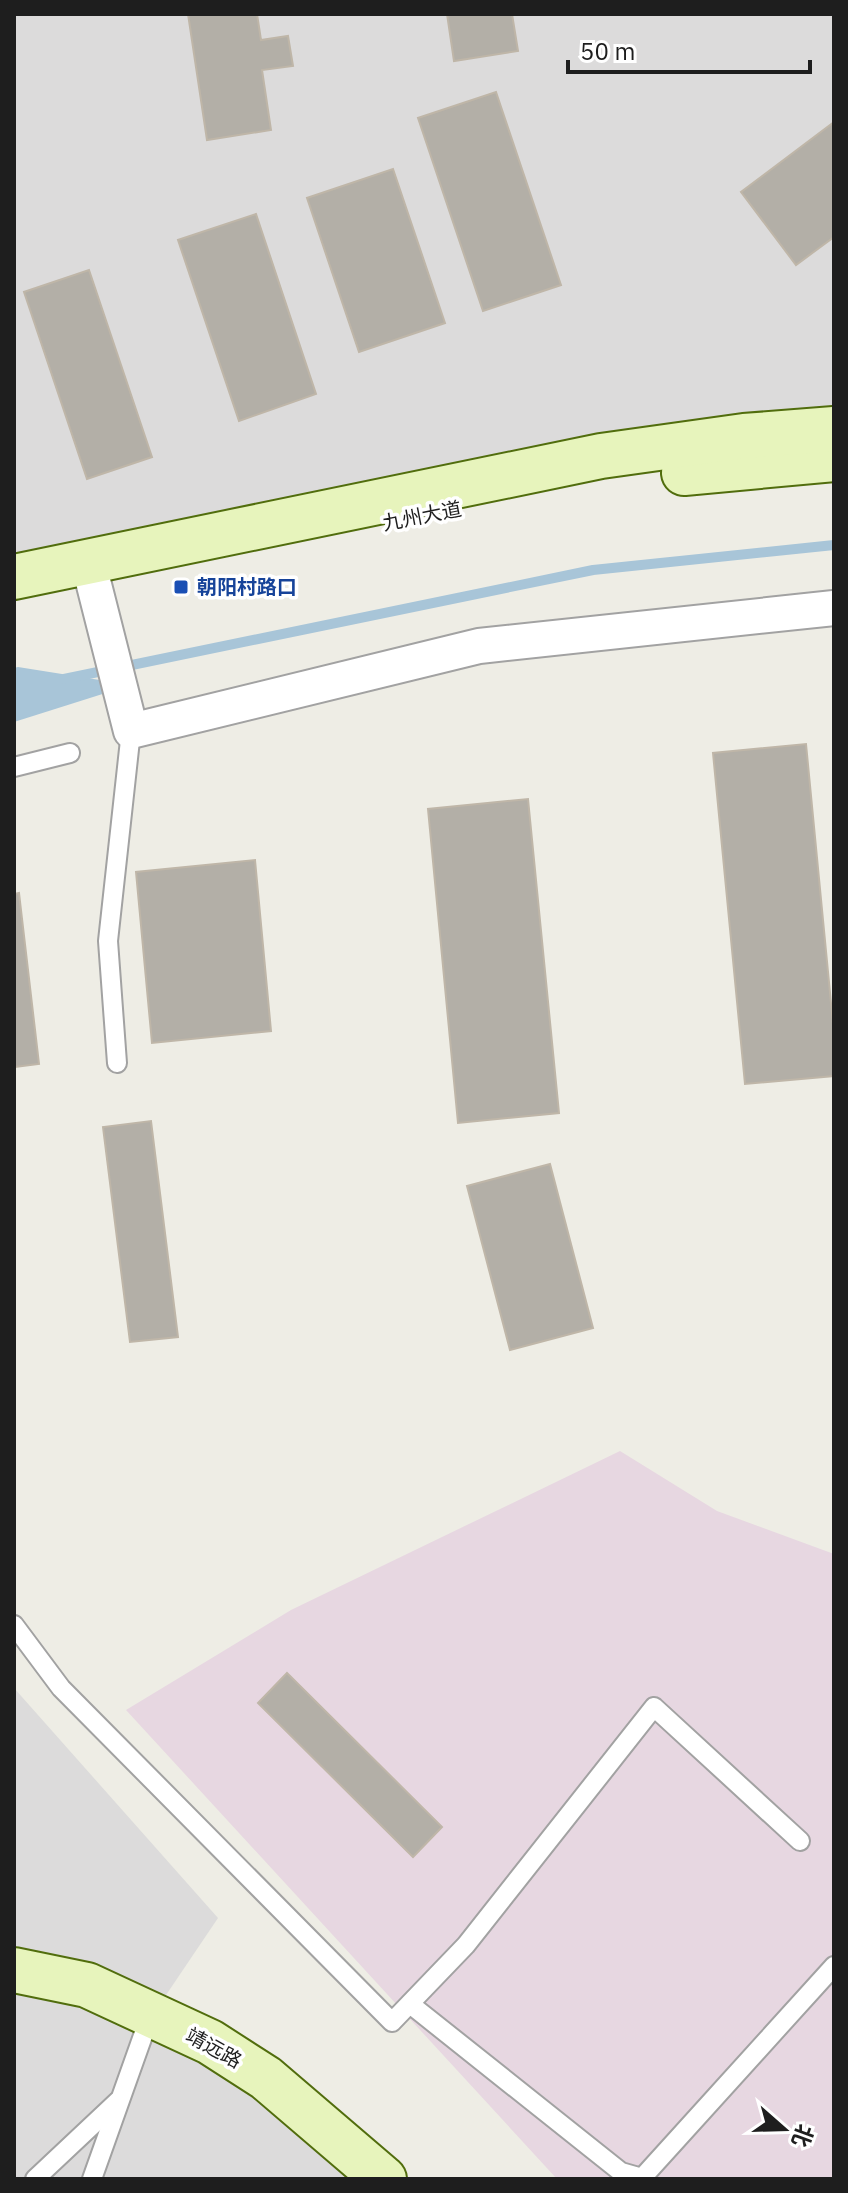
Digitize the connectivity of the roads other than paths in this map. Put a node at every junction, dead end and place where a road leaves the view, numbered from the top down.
1 (834, 429) edge
2 (834, 459) edge
3 (93, 571) junction
4 (14, 577) edge
5 (14, 601) edge
6 (834, 608) edge
7 (131, 731) junction
8 (70, 753) dead end
9 (14, 767) edge
10 (117, 1063) dead end
11 (14, 1625) edge
12 (800, 1841) dead end
13 (834, 1966) edge
14 (14, 1970) edge
15 (410, 2004) junction
16 (150, 2016) junction
17 (120, 2099) junction
18 (35, 2179) edge
19 (92, 2179) edge
20 (384, 2179) edge

1 - 3 main road
2 - 3 main road, 九州大道
3 - 4 main road
3 - 5 main road, 九州大道
3 - 7 street
6 - 7 street
7 - 10 lane
8 - 9 lane
11 - 15 lane
12 - 15 lane
13 - 15 lane
14 - 16 main road, 靖远路
16 - 17 lane
16 - 20 main road, 靖远路
17 - 18 lane
17 - 19 lane

